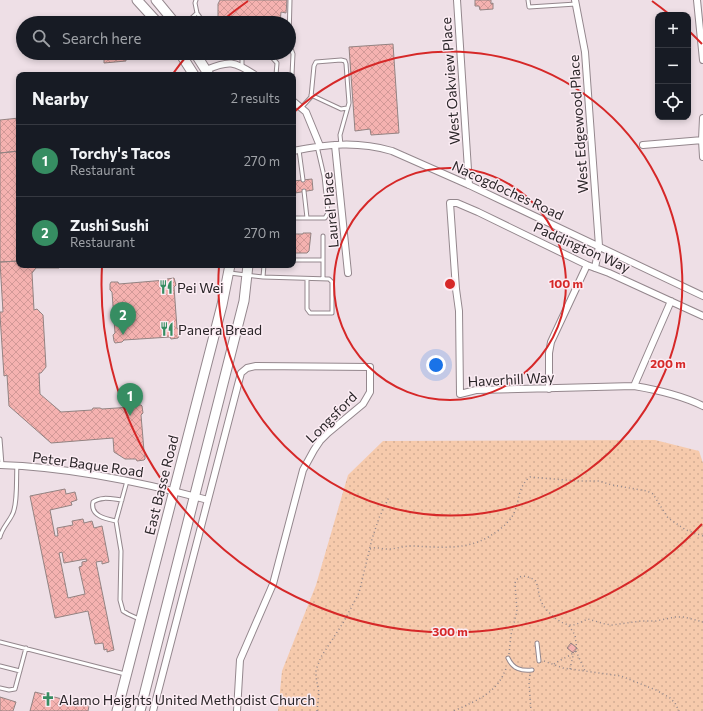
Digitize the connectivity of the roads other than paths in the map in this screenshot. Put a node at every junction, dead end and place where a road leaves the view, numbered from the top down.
1 (137, 0) edge
2 (196, 0) edge
3 (290, 0) edge
4 (457, 0) edge
5 (528, 0) edge
6 (698, 0) edge
7 (157, 1) edge
8 (576, 2) edge
9 (198, 13) junction
10 (152, 16) edge
11 (169, 16) edge
12 (194, 16) edge
13 (200, 16) edge
14 (290, 16) edge
15 (184, 60) edge
16 (200, 60) edge
17 (242, 60) edge
18 (275, 60) edge
19 (293, 60) edge
20 (703, 60) edge
21 (242, 66) junction
22 (192, 72) edge
23 (207, 72) edge
24 (251, 72) edge
25 (276, 72) edge
26 (292, 72) edge
27 (311, 96) junction
28 (296, 103) edge
29 (302, 108) junction
30 (346, 108) junction
31 (703, 118) edge
32 (702, 140) edge
33 (338, 145) junction
34 (643, 145) dead end
35 (318, 146) junction
36 (296, 151) edge
37 (703, 157) edge
38 (303, 180) dead end
39 (469, 185) junction
40 (304, 192) dead end
41 (450, 203) joint
42 (296, 218) edge
43 (307, 218) junction
44 (323, 236) dead end
45 (599, 246) junction
46 (296, 260) edge
47 (322, 260) junction
48 (587, 265) junction
49 (248, 268) edge
50 (264, 268) edge
51 (595, 268) junction
52 (229, 269) edge
53 (348, 273) dead end
54 (247, 275) junction
55 (263, 277) junction
56 (307, 279) junction
57 (323, 279) junction
58 (703, 296) edge
59 (671, 301) junction
60 (703, 316) edge
61 (634, 386) junction
62 (550, 389) junction
63 (703, 406) edge
64 (0, 439) edge
65 (1, 465) edge
66 (16, 465) junction
67 (127, 481) junction
68 (173, 491) junction
69 (194, 497) junction
70 (122, 500) junction
71 (208, 500) junction
72 (116, 521) junction
73 (0, 537) edge
74 (140, 620) junction
75 (0, 642) edge
76 (536, 643) dead end
77 (26, 648) junction
78 (508, 658) road end
79 (539, 661) road end
80 (0, 666) edge
81 (532, 670) road end
82 (20, 671) junction
83 (126, 674) junction
84 (0, 688) edge
85 (117, 711) edge
86 (140, 711) edge
87 (152, 711) edge
88 (237, 711) edge

1 - 10 main road
2 - 9 lane
3 - 14 lane
4 - 39 street, West Oakview Place
5 - 8 lane
6 - 20 street
7 - 11 main road
8 - 45 street, West Edgewood Place
9 - 12 lane
9 - 13 lane
15 - 22 main road
16 - 23 main road
17 - 21 lane
18 - 25 lane
19 - 26 lane
21 - 23 street
21 - 24 street
27 - 29 lane
27 - 30 lane
27 - 30 lane
28 - 29 street
29 - 35 street
30 - 33 lane
31 - 32 street
32 - 34 street
32 - 37 street
33 - 35 street, Nacogdoches Road
33 - 39 street, Nacogdoches Road
33 - 53 street, Laurel Place
35 - 36 street, Nacogdoches Road
35 - 43 lane
36 - 38 lane
39 - 45 street, Nacogdoches Road
40 - 43 lane
41 - 48 street, Paddington Way
41 - 62 street, Haverhill Way
42 - 43 lane
44 - 47 lane
45 - 51 street, West Edgewood Place
45 - 58 street, Nacogdoches Road
46 - 47 lane
47 - 57 lane
48 - 51 street, Paddington Way
48 - 62 street
49 - 54 main road
50 - 55 lane
51 - 59 street, Paddington Way
52 - 54 lane
52 - 68 main road, East Basse Road
54 - 55 lane
54 - 69 main road
55 - 56 lane
56 - 57 lane
56 - 57 lane
59 - 60 street, Paddington Way
59 - 61 street
61 - 62 street, Haverhill Way
61 - 63 street, Haverhill Way
64 - 65 lane
65 - 66 street, Peter Baque Road
66 - 67 street, Peter Baque Road
66 - 73 lane
67 - 68 street, Peter Baque Road
67 - 70 lane
68 - 69 street, Peter Baque Road
68 - 74 main road, East Basse Road
69 - 71 street
69 - 86 main road
70 - 72 lane
70 - 72 lane
71 - 87 street, Longsford
71 - 88 street, Longsford
72 - 74 lane
74 - 83 main road, East Basse Road
75 - 77 lane
76 - 79 lane
77 - 82 lane
77 - 83 lane
78 - 81 lane
80 - 82 lane
82 - 84 lane
83 - 85 main road, East Basse Road

